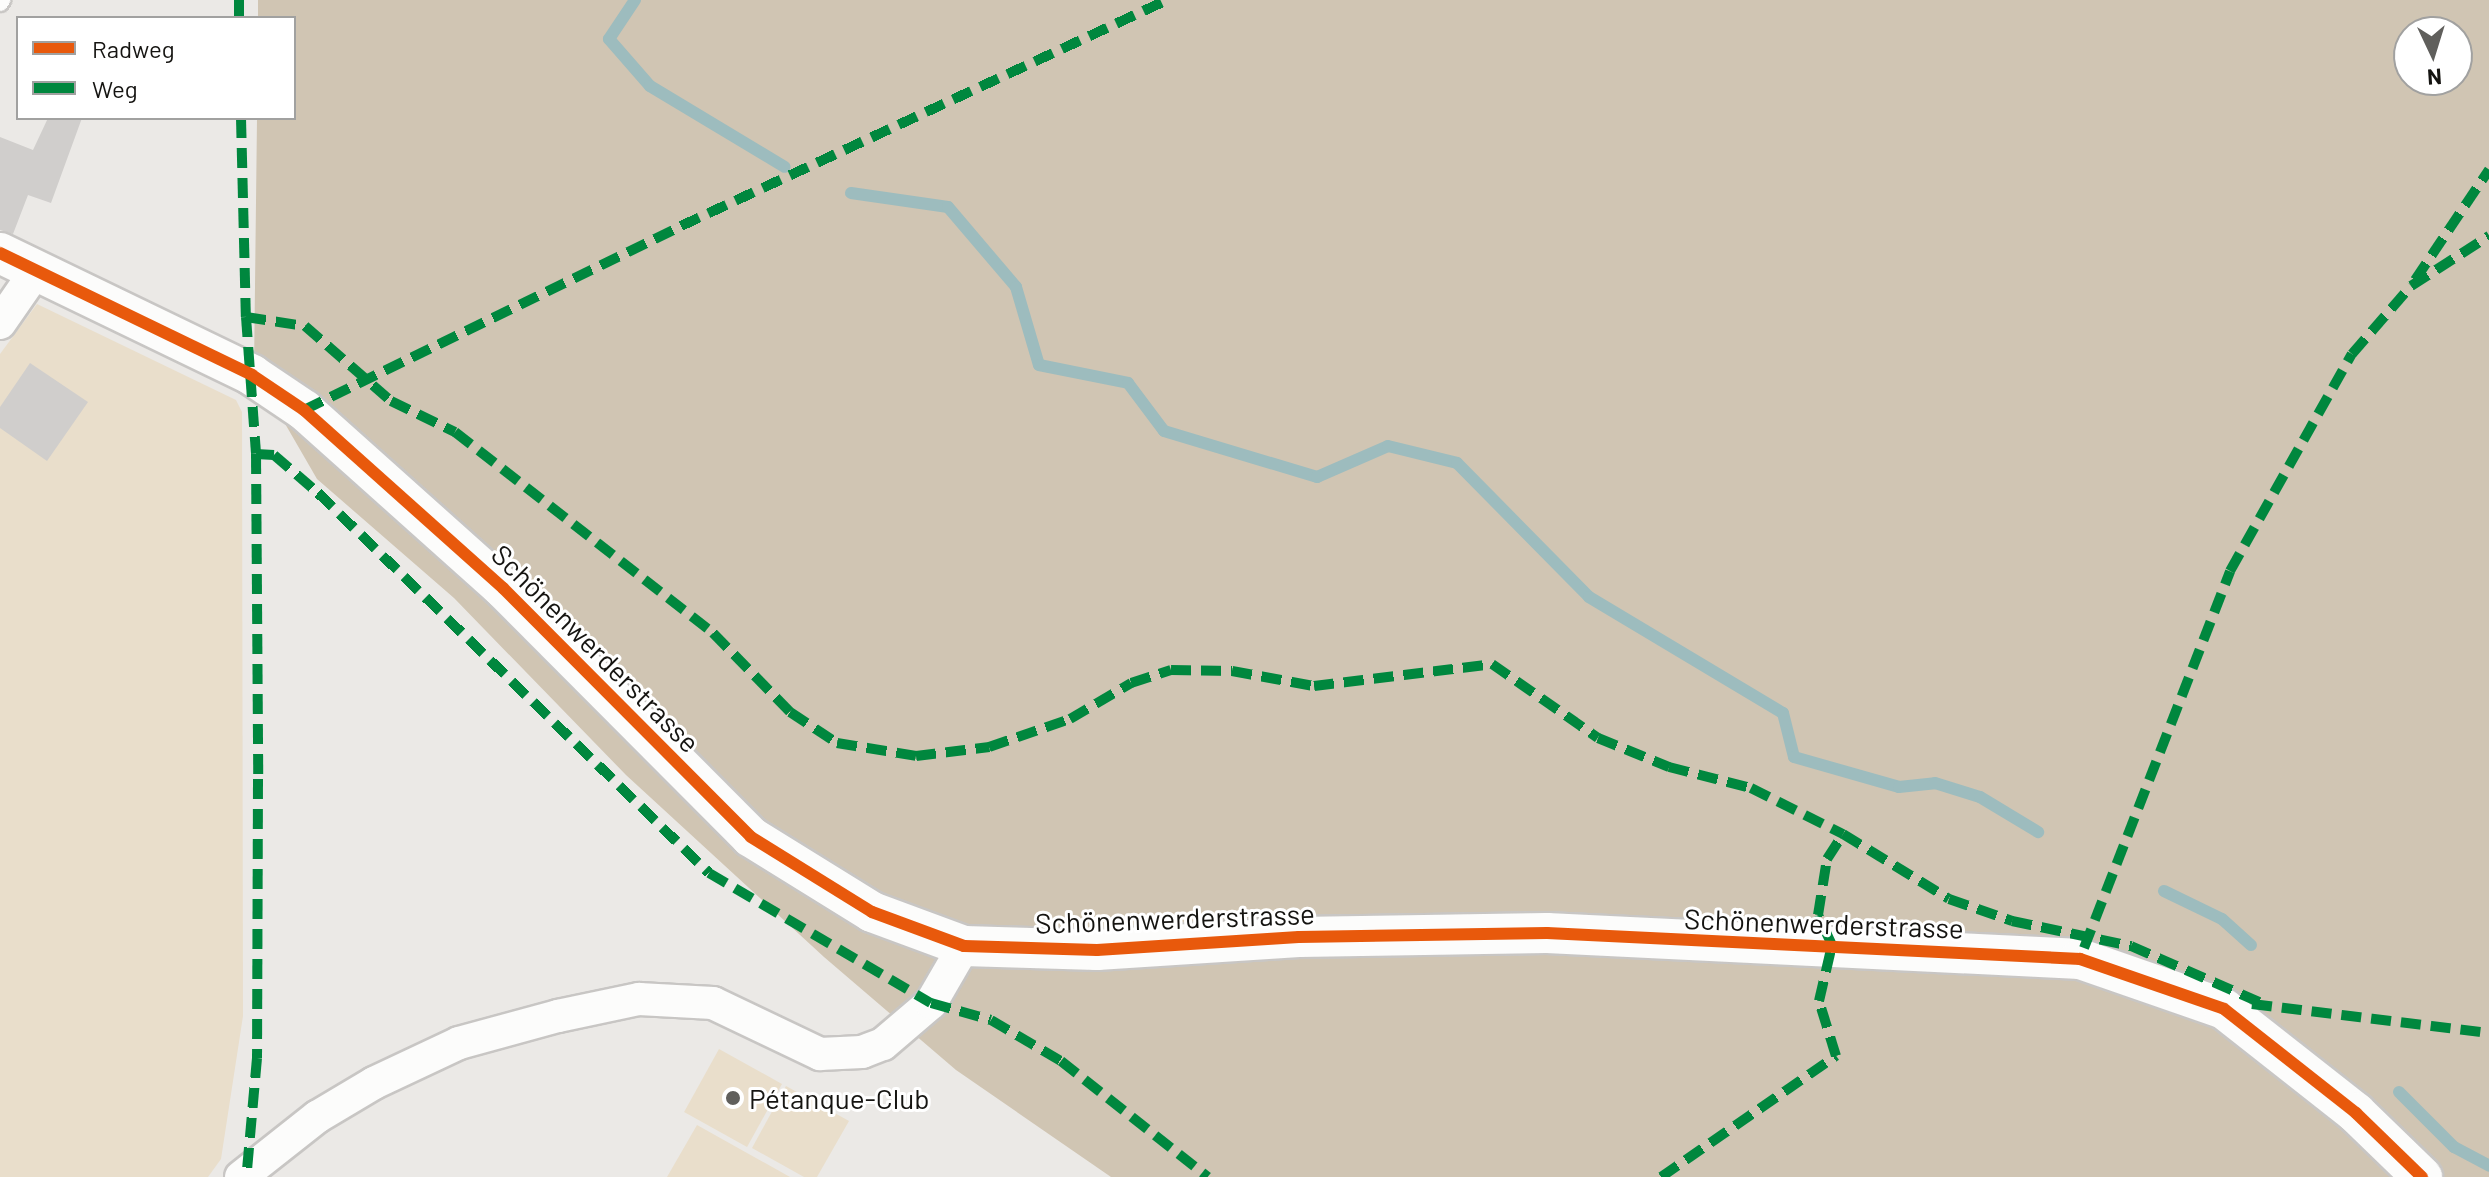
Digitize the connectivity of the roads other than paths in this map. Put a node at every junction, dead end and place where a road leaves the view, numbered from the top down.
1 (0, 253) edge
2 (36, 271) junction
3 (0, 323) edge
4 (964, 946) junction
5 (241, 1177) edge
6 (2422, 1177) edge

1 - 2 street, Schönenwerderstrasse
2 - 3 street
2 - 4 street, Schönenwerderstrasse
4 - 5 street
4 - 6 street, Schönenwerderstrasse

